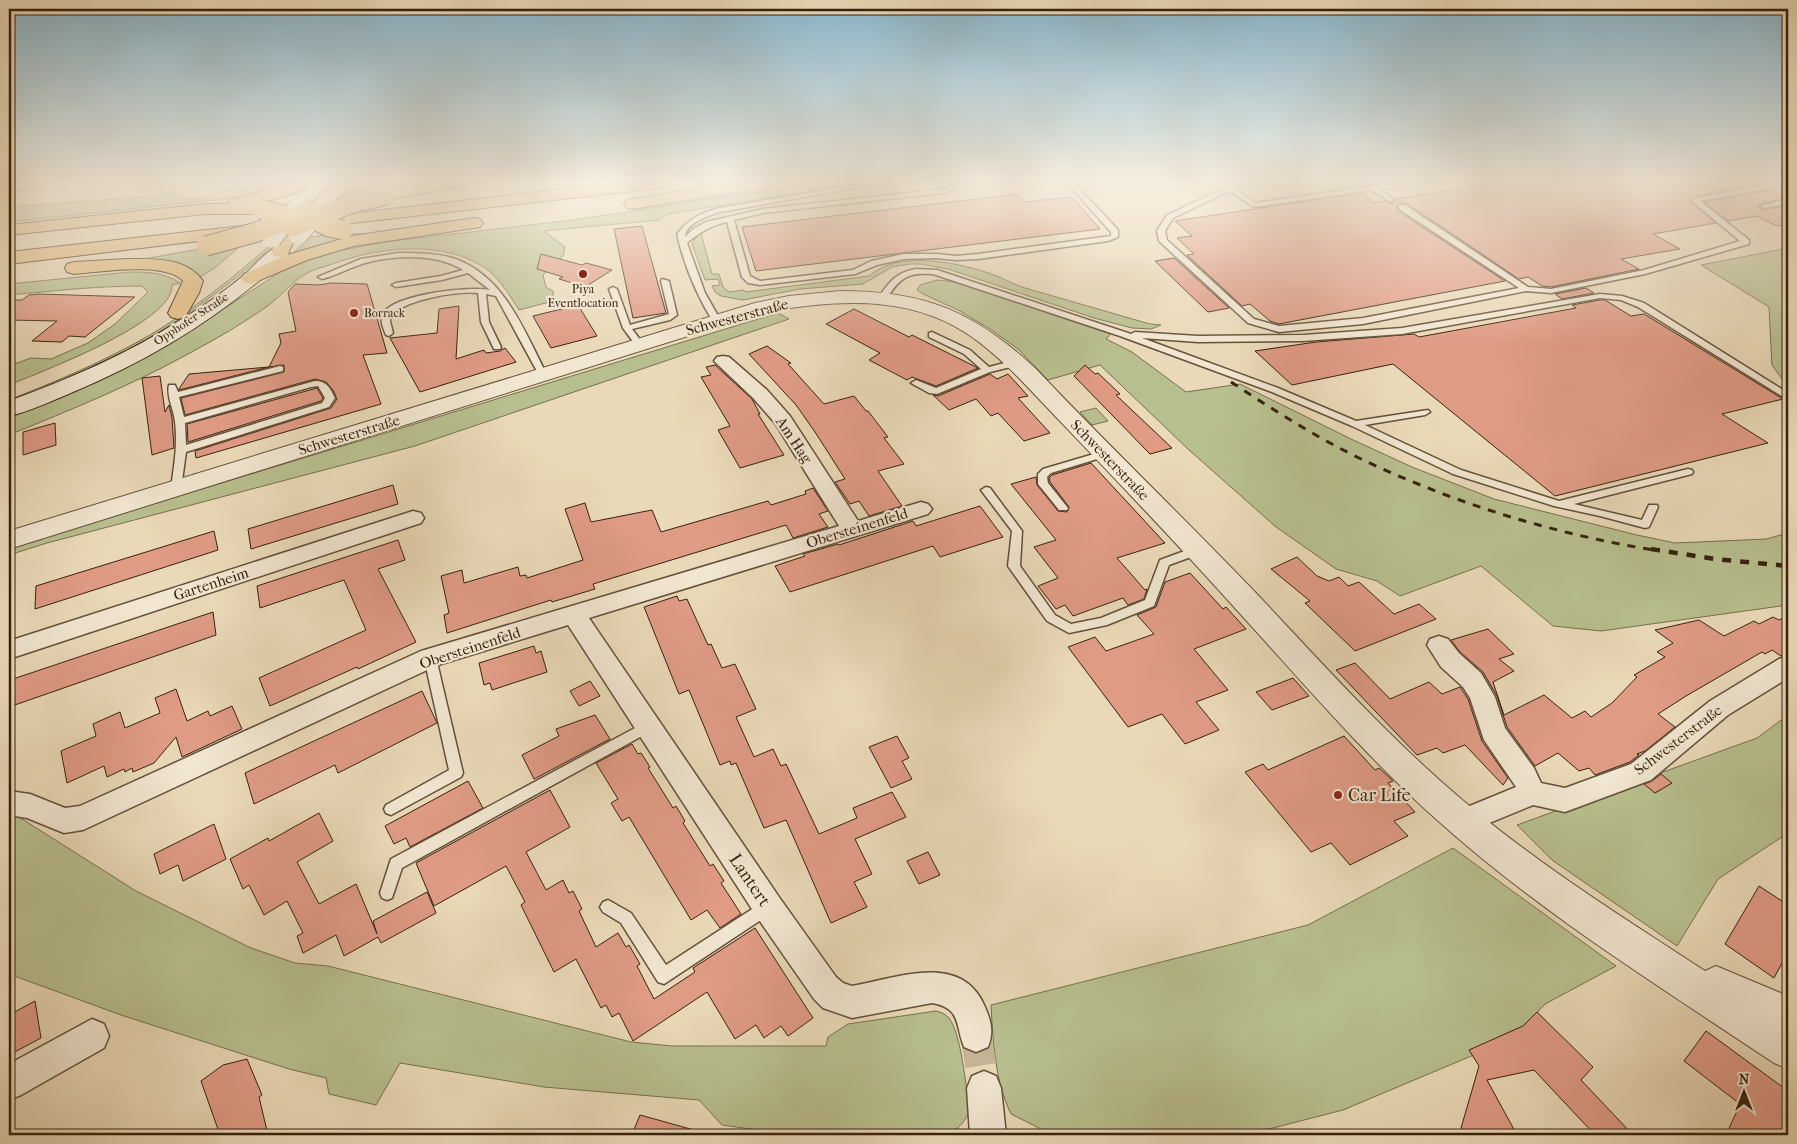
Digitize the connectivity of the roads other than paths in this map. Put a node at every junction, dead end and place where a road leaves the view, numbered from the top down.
1 (103, 236) edge
2 (196, 236) edge
3 (243, 236) edge
4 (284, 236) edge
5 (285, 236) edge
6 (379, 236) edge
7 (682, 236) edge
8 (690, 236) edge
9 (735, 236) edge
10 (1114, 236) edge
11 (1162, 236) edge
12 (1446, 236) edge
13 (1739, 236) edge
14 (683, 243) junction
15 (9, 247) edge
16 (9, 258) edge
17 (74, 268) junction
18 (470, 270) junction
19 (9, 276) edge
20 (322, 277) dead end
21 (251, 278) junction
22 (665, 281) dead end
23 (396, 285) dead end
24 (613, 289) dead end
25 (1526, 289) junction
26 (482, 290) junction
27 (500, 295) junction
28 (883, 297) junction
29 (178, 312) junction
30 (717, 321) junction
31 (389, 333) dead end
32 (1123, 334) junction
33 (932, 335) dead end
34 (634, 337) junction
35 (497, 347) dead end
36 (723, 361) dead end
37 (1016, 363) junction
38 (280, 369) dead end
39 (987, 370) junction
40 (543, 374) junction
41 (916, 383) dead end
42 (9, 395) edge
43 (1788, 397) edge
44 (9, 409) edge
45 (1425, 412) dead end
46 (180, 421) junction
47 (1355, 424) junction
48 (181, 450) junction
49 (1104, 454) junction
50 (1688, 472) dead end
51 (176, 488) junction
52 (986, 490) dead end
53 (1558, 504) junction
54 (1653, 507) dead end
55 (1063, 508) dead end
56 (920, 509) dead end
57 (413, 518) dead end
58 (852, 529) junction
59 (9, 540) edge
60 (1198, 550) junction
61 (574, 615) junction
62 (1439, 645) dead end
63 (9, 650) edge
64 (430, 658) junction
65 (1788, 666) edge
66 (648, 726) junction
67 (1532, 793) junction
68 (9, 803) edge
69 (391, 809) dead end
70 (1465, 821) junction
71 (387, 893) dead end
72 (768, 906) junction
73 (608, 907) dead end
74 (1787, 1023) edge
75 (92, 1036) dead end
76 (976, 1036) tunnel mouth
77 (9, 1083) edge
78 (984, 1088) tunnel mouth
79 (988, 1135) edge

1 - 15 highway
2 - 16 highway
3 - 17 highway, bridge
4 - 29 street, Opphofer Straße
5 - 21 street, Opphofer Straße
6 - 21 highway
7 - 14 lane
8 - 14 lane
9 - 10 lane
11 - 25 lane
12 - 25 lane
13 - 25 lane
14 - 30 lane
17 - 19 highway
17 - 29 highway
18 - 20 lane
18 - 23 lane
18 - 27 lane
21 - 44 street, Opphofer Straße
22 - 34 lane
24 - 34 lane
26 - 27 lane
26 - 31 lane
26 - 35 lane
27 - 40 lane
28 - 30 street, Schwesterstraße
28 - 32 lane
28 - 37 street, Schwesterstraße
29 - 42 street, Opphofer Straße
30 - 34 street, Schwesterstraße
32 - 43 lane
32 - 47 lane
33 - 39 lane
34 - 40 street, Schwesterstraße
36 - 58 street, Am Hag
37 - 39 lane
37 - 49 street, Schwesterstraße
38 - 46 lane
39 - 41 lane
40 - 51 street, Schwesterstraße
45 - 47 lane
46 - 48 lane
46 - 48 lane
47 - 53 lane
48 - 51 lane
49 - 55 lane
49 - 60 street, Schwesterstraße
50 - 53 lane
51 - 59 street, Schwesterstraße
52 - 60 lane
53 - 54 lane
56 - 58 street, Obersteinenfeld
57 - 63 street, Gartenheim
58 - 61 street, Obersteinenfeld
60 - 70 street, Schwesterstraße
61 - 64 street, Obersteinenfeld
61 - 66 street, Lantert
62 - 67 street
64 - 68 street, Obersteinenfeld
64 - 69 lane
65 - 67 street, Schwesterstraße
66 - 71 lane
66 - 72 street, Lantert
67 - 70 street
70 - 74 street, Schwesterstraße
72 - 73 lane
72 - 76 street, Lantert
75 - 77 street
78 - 79 street

